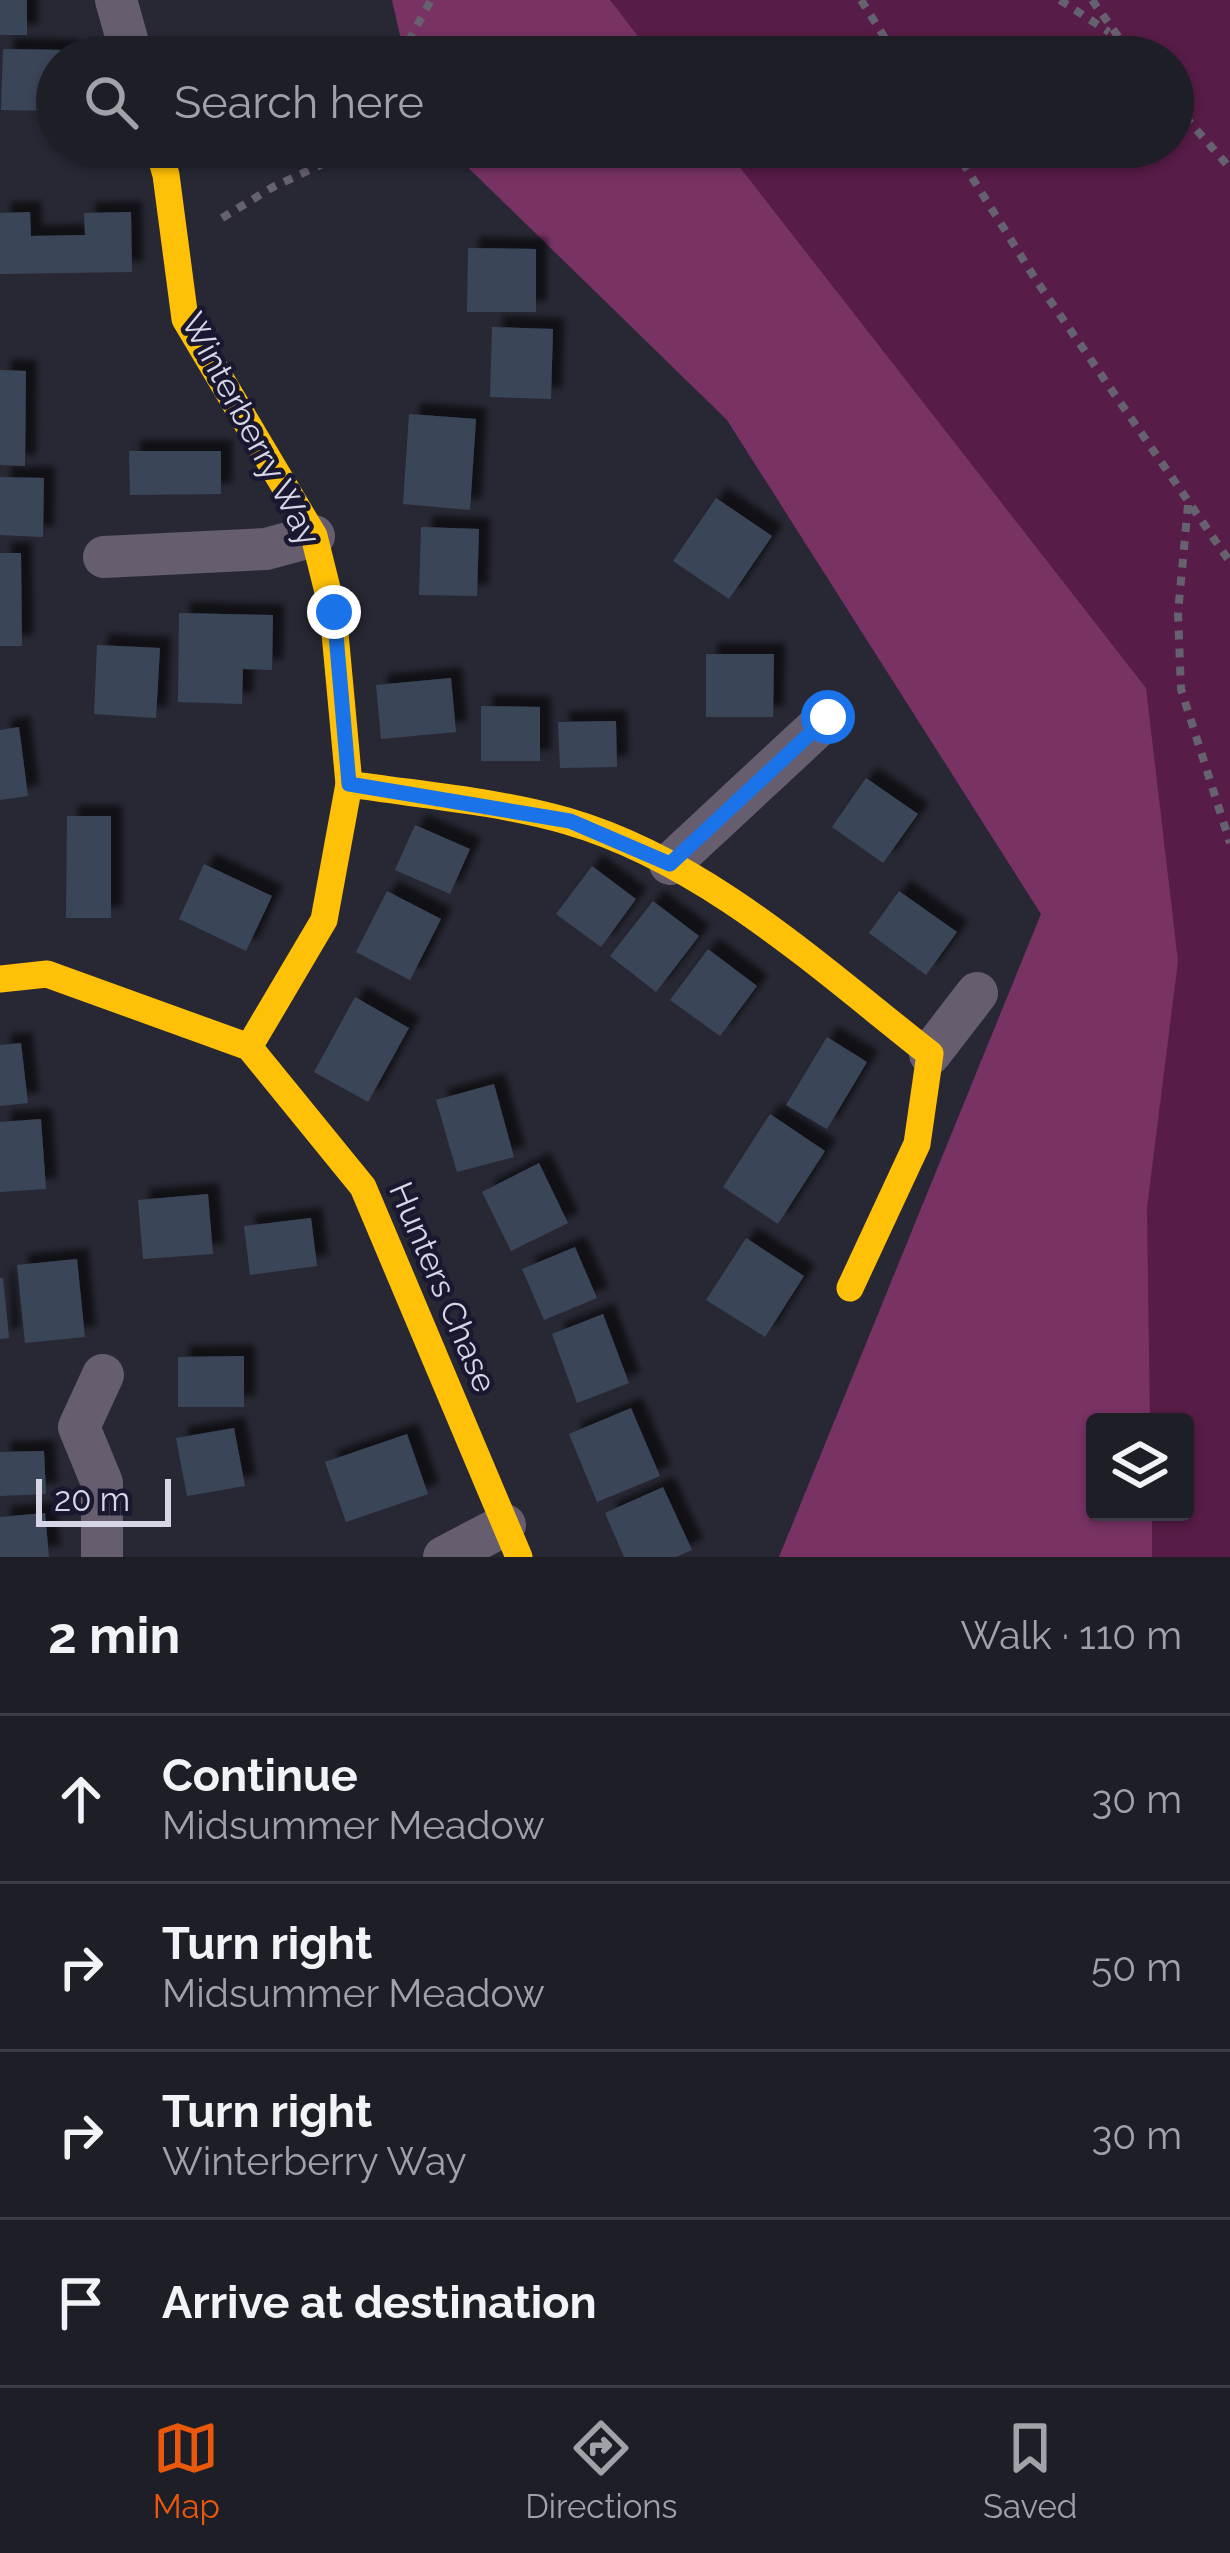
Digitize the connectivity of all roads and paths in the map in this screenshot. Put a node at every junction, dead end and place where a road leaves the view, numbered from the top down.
1 (116, 0) edge
2 (431, 0) edge
3 (862, 0) edge
4 (1060, 0) edge
5 (1091, 0) edge
6 (1112, 33) junction
7 (126, 36) edge
8 (411, 36) edge
9 (884, 36) edge
10 (1114, 36) edge
11 (1194, 127) edge
12 (164, 168) edge
13 (314, 168) edge
14 (966, 168) edge
15 (1230, 168) edge
16 (176, 248) junction
17 (1189, 503) junction
18 (314, 536) junction
19 (104, 556) dead end
20 (1230, 562) edge
21 (828, 717) dead end
22 (349, 784) junction
23 (1230, 843) edge
24 (670, 864) junction
25 (0, 979) edge
26 (976, 993) dead end
27 (248, 1047) junction
28 (930, 1054) junction
29 (850, 1288) dead end
30 (103, 1375) dead end
31 (512, 1541) edge
32 (103, 1557) edge
33 (444, 1557) edge

1 - 7 street
2 - 8 path
3 - 9 path
4 - 6 path
5 - 6 path
6 - 10 path
11 - 15 path
12 - 16 street, Winterberry Way
13 - 16 path
14 - 17 path
16 - 18 street, Winterberry Way
17 - 20 path
17 - 23 path
18 - 19 street
18 - 22 street, Winterberry Way
21 - 24 street
22 - 24 street
22 - 27 street, Winterberry Way
24 - 28 street
25 - 27 street
26 - 28 street
27 - 31 street, Hunters Chase
28 - 29 street
30 - 32 street
31 - 33 street

